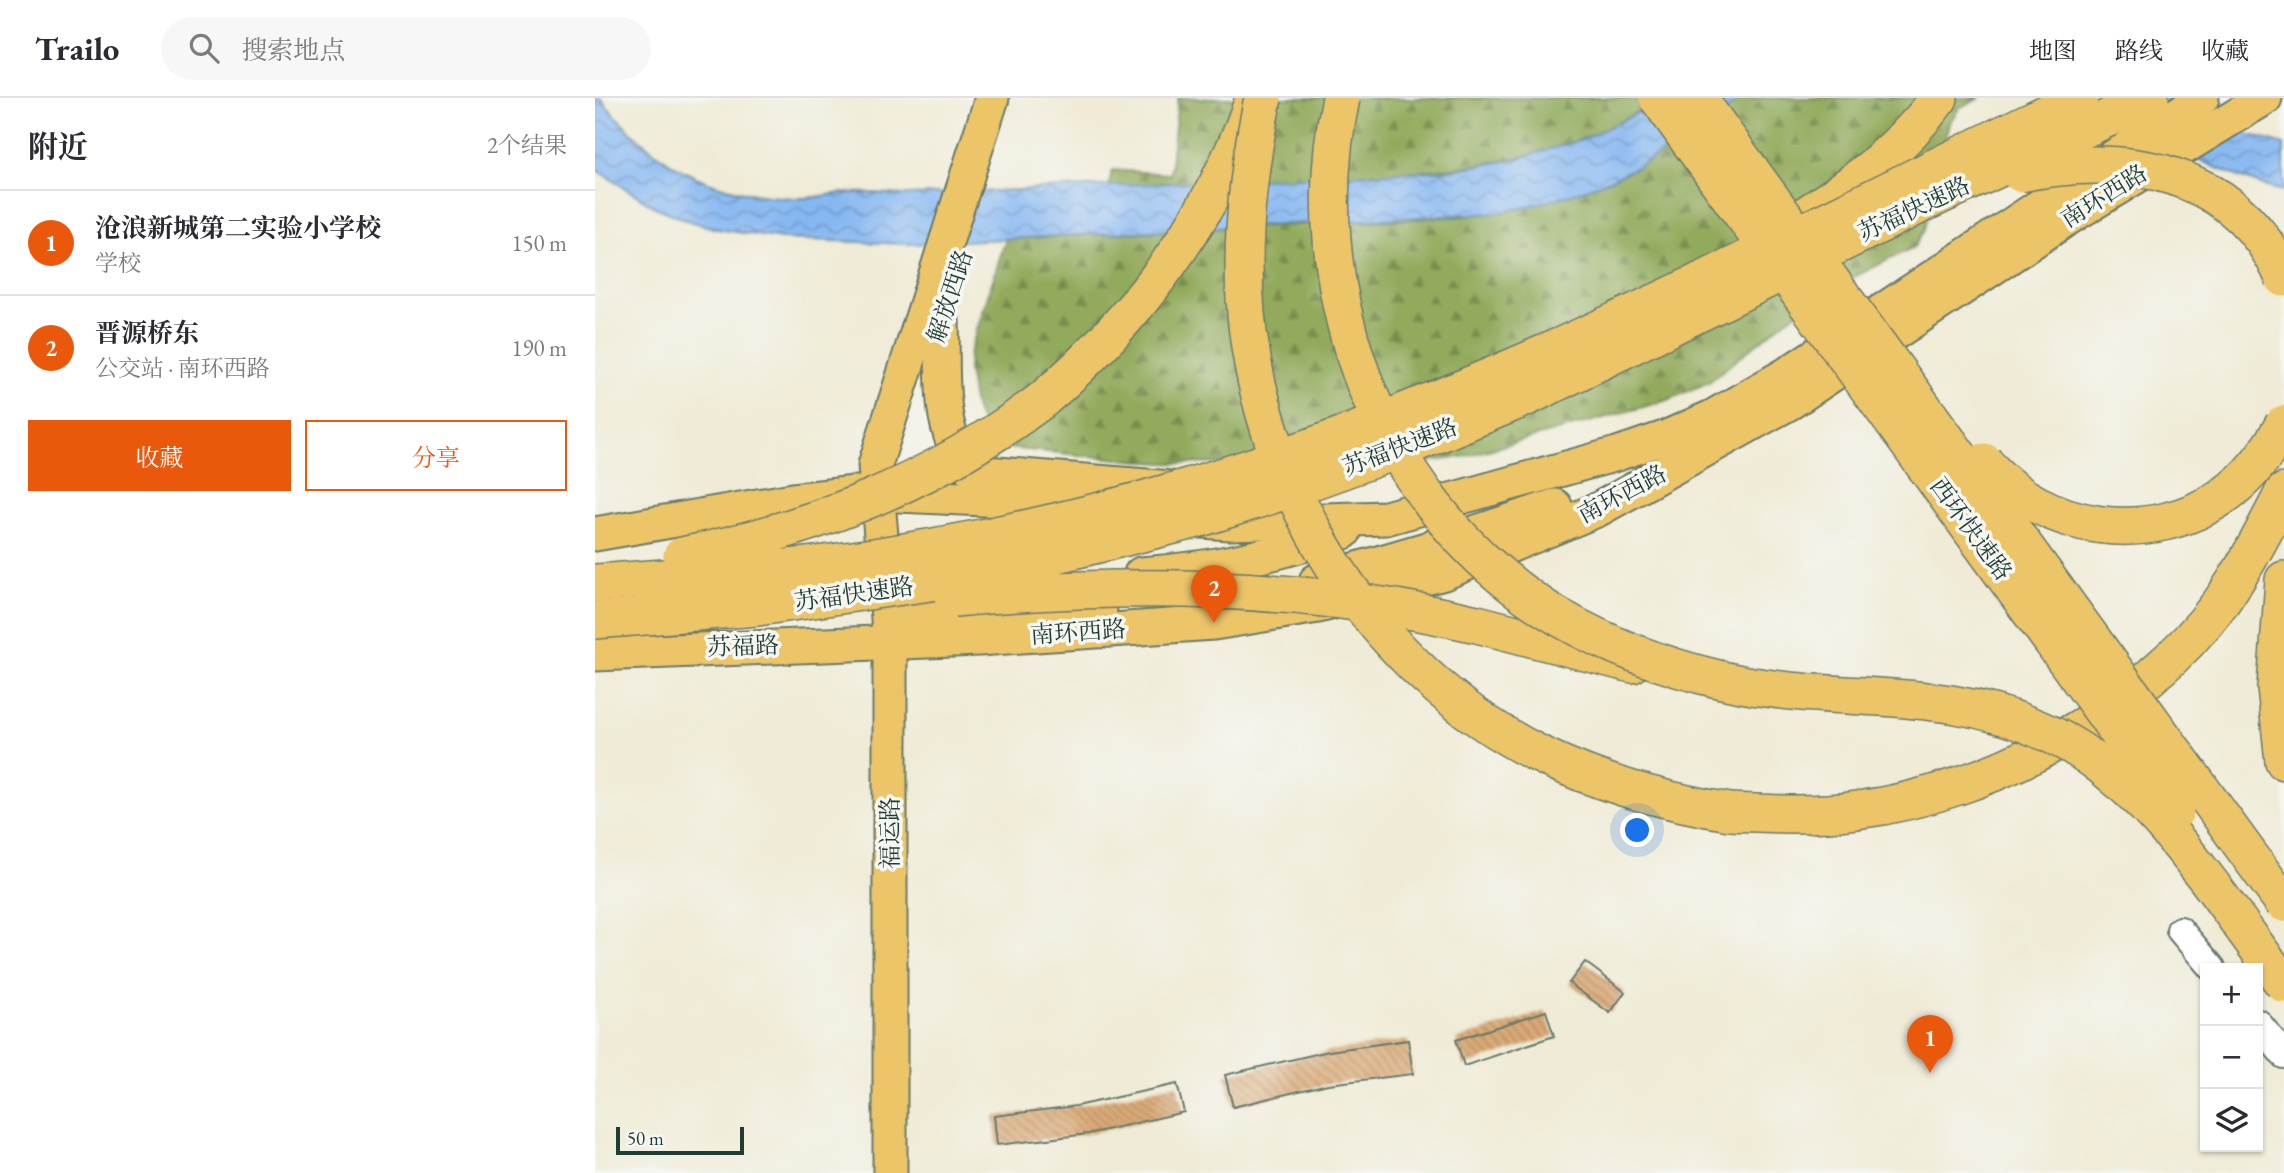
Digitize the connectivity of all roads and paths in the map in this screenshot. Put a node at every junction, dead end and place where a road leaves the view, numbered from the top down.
1 (992, 98) edge
2 (1013, 98) edge
3 (1254, 98) edge
4 (1263, 98) edge
5 (1341, 98) edge
6 (1658, 98) edge
7 (1697, 98) edge
8 (1709, 98) edge
9 (1939, 98) edge
10 (2079, 98) edge
11 (2150, 98) edge
12 (2202, 98) edge
13 (2252, 105) edge
14 (1736, 150) junction
15 (976, 181) junction
16 (1932, 199) junction
17 (952, 253) junction
18 (2284, 278) edge
19 (1705, 279) junction
20 (1838, 289) junction
21 (942, 319) junction
22 (2284, 425) edge
23 (2284, 492) edge
24 (887, 494) junction
25 (1393, 516) junction
26 (595, 534) edge
27 (595, 566) edge
28 (2284, 580) edge
29 (595, 583) edge
30 (899, 617) junction
31 (597, 631) edge
32 (1775, 691) junction
33 (2284, 761) edge
34 (2284, 903) edge
35 (2180, 930) dead end
36 (2208, 963) edge
37 (2283, 967) edge
38 (2260, 1026) edge
39 (2284, 1055) edge
40 (900, 1067) junction
41 (890, 1173) edge
42 (910, 1173) edge

1 - 15 main road, 解放西路
2 - 15 main road, 解放西路
3 - 27 highway, bridge
4 - 23 highway, bridge
5 - 32 highway, bridge
6 - 37 highway, 西环快速路, bridge
7 - 14 highway, 西环快速路, bridge
8 - 14 highway, bridge
9 - 19 highway, bridge
10 - 19 highway, 苏福快速路, bridge
11 - 16 highway, 苏福快速路, bridge
12 - 25 main road, 南环西路
13 - 30 main road, 南环西路
14 - 20 highway, 西环快速路, bridge
15 - 17 main road, 解放西路
16 - 18 highway, bridge
16 - 31 highway, 苏福快速路, bridge
17 - 21 main road, 解放西路
17 - 24 main road, 解放西路
19 - 29 highway, 苏福快速路, bridge
20 - 22 highway, bridge
20 - 34 highway, 西环快速路, bridge
21 - 24 main road, 解放西路
21 - 25 main road
24 - 25 main road, 南环西路
24 - 26 main road
24 - 30 main road, 福运路
25 - 30 main road
28 - 33 highway
30 - 31 main road, 苏福路
30 - 40 main road, 福运路
31 - 32 highway, bridge
32 - 37 highway, bridge
35 - 36 street
38 - 39 street
40 - 41 main road, 福运路
40 - 42 main road, 福运路

